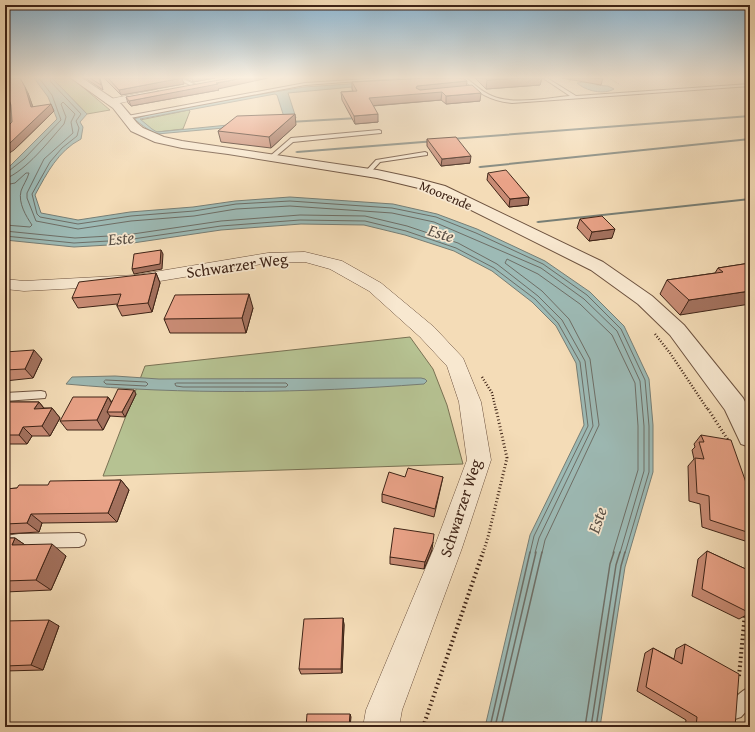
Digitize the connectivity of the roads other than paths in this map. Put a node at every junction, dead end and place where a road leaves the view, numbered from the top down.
1 (123, 112) edge
2 (151, 112) edge
3 (7, 116) edge
4 (125, 117) junction
5 (5, 132) edge
6 (379, 132) dead end
7 (425, 154) dead end
8 (272, 157) junction
9 (368, 172) junction
10 (5, 284) edge
11 (41, 395) dead end
12 (5, 397) edge
13 (750, 437) edge
14 (79, 540) dead end
15 (5, 543) edge
16 (750, 695) edge
17 (735, 711) edge
18 (381, 727) edge

1 - 4 street, Moorende
2 - 4 lane
3 - 5 street
4 - 8 street, Moorende
6 - 8 lane
7 - 9 lane
8 - 9 street, Moorende
9 - 13 street, Moorende
10 - 18 street, Schwarzer Weg
11 - 12 lane
14 - 15 lane
16 - 17 lane

